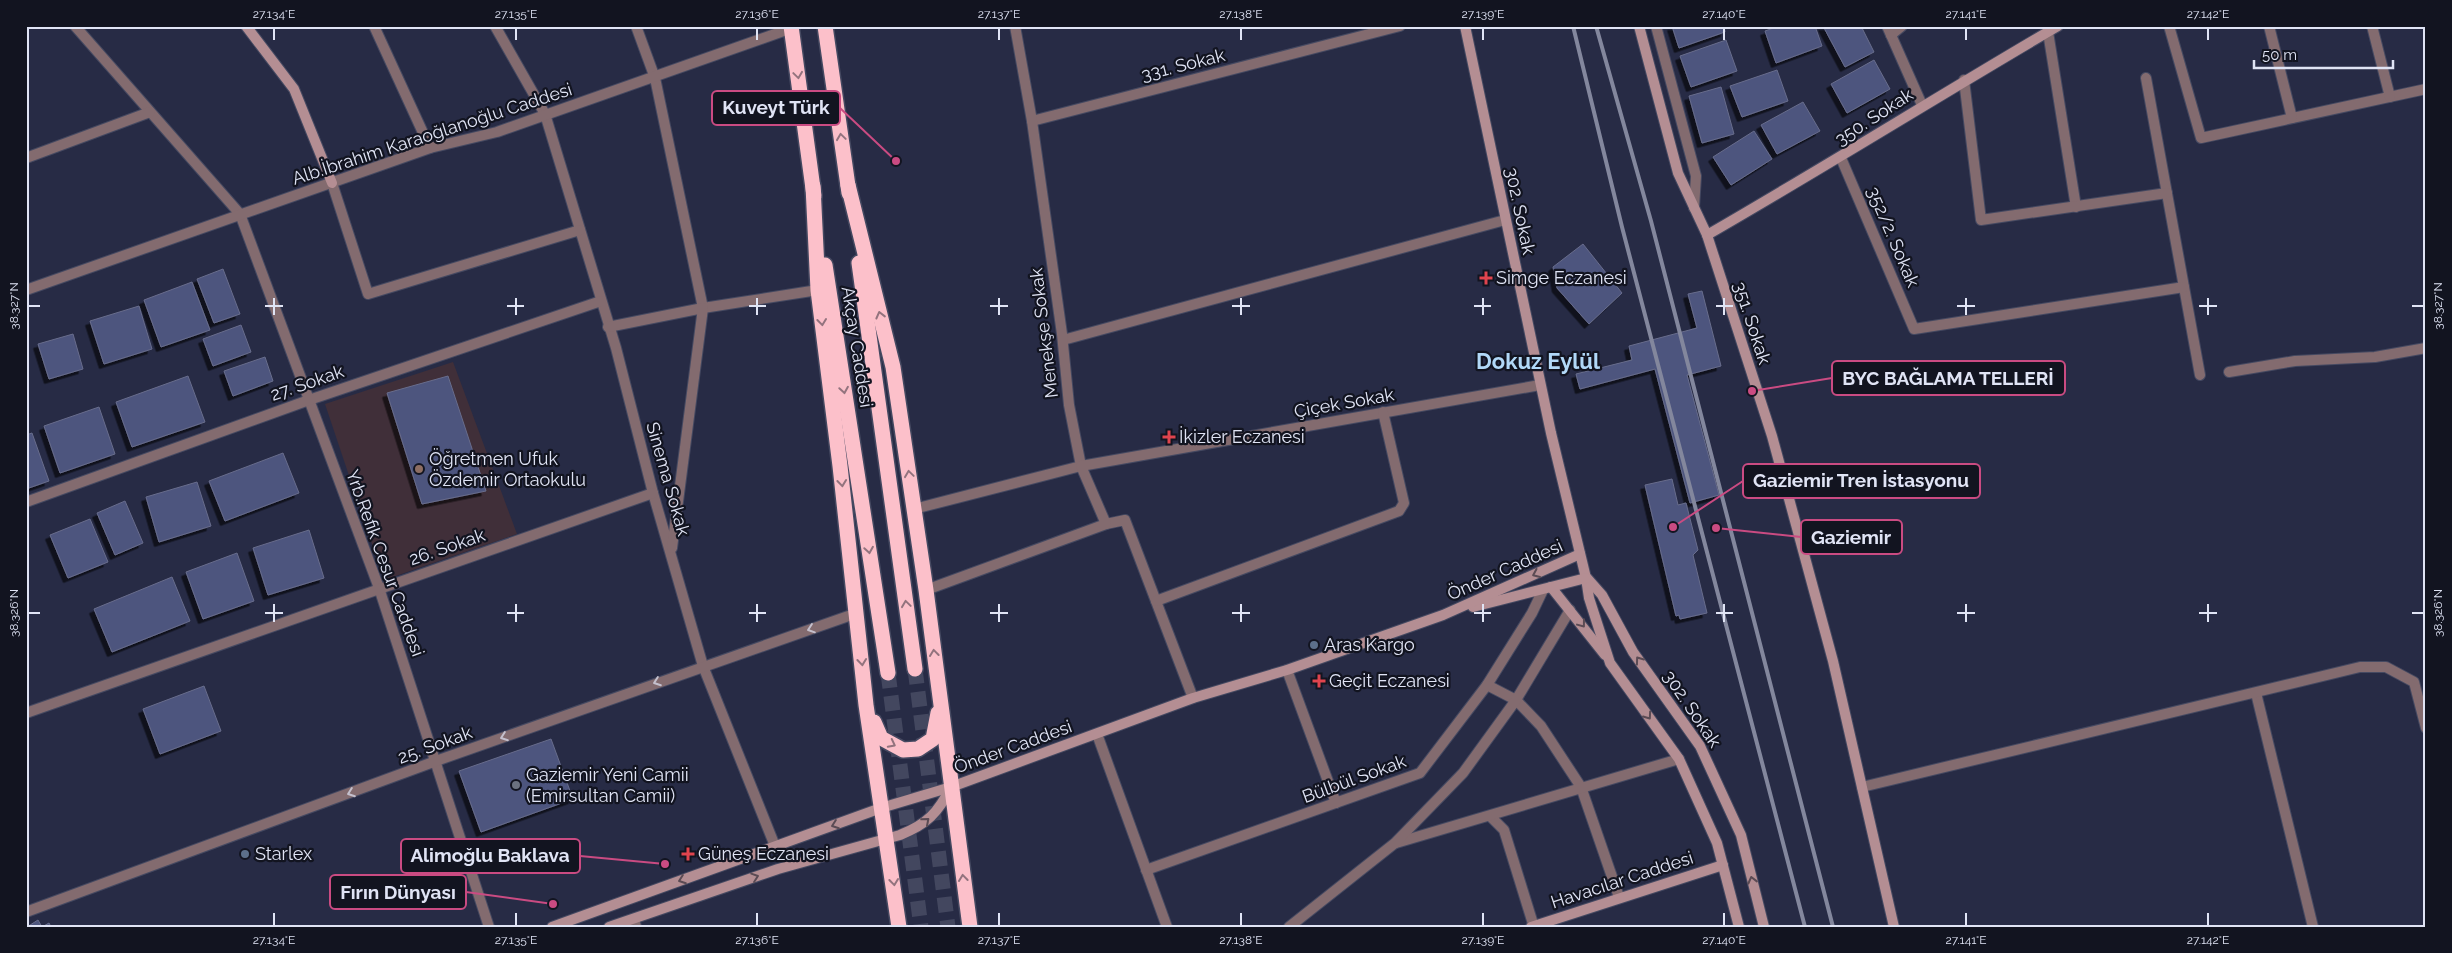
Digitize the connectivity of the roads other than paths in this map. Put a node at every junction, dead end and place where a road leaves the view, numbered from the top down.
1 (75, 26) edge
2 (246, 26) edge
3 (374, 26) edge
4 (495, 26) edge
5 (636, 26) edge
6 (825, 26) edge
7 (1015, 26) edge
8 (1400, 26) edge
9 (1465, 26) edge
10 (1639, 26) edge
11 (1656, 26) edge
12 (1902, 26) edge
13 (2058, 26) edge
14 (2169, 26) edge
15 (2269, 26) edge
16 (2372, 26) edge
17 (792, 27) edge
18 (1889, 31) edge
19 (2048, 32) junction
20 (654, 78) junction
21 (2146, 78) dead end
22 (1964, 80) junction
23 (2426, 89) edge
24 (2390, 97) junction
25 (1922, 105) junction
26 (150, 112) junction
27 (545, 114) junction
28 (2292, 118) junction
29 (1032, 121) junction
30 (430, 148) junction
31 (26, 158) edge
32 (1841, 158) junction
33 (332, 183) junction
34 (848, 185) junction
35 (813, 186) junction
36 (2167, 193) junction
37 (2076, 206) junction
38 (1694, 208) junction
39 (240, 214) junction
40 (1505, 220) junction
41 (580, 230) junction
42 (1707, 235) junction
43 (2184, 287) junction
44 (26, 290) edge
45 (818, 290) junction
46 (601, 301) junction
47 (703, 308) junction
48 (608, 326) junction
49 (1063, 340) junction
50 (2426, 348) edge
51 (2229, 372) dead end
52 (2200, 375) dead end
53 (1540, 384) junction
54 (309, 400) junction
55 (1384, 412) junction
56 (1081, 466) junction
57 (653, 493) junction
58 (26, 502) edge
59 (914, 509) junction
60 (1106, 524) junction
61 (672, 552) junction
62 (1580, 554) junction
63 (1586, 578) junction
64 (379, 588) junction
65 (1547, 588) junction
66 (926, 590) junction
67 (1156, 601) junction
68 (1570, 610) junction
69 (857, 614) junction
70 (1443, 615) junction
71 (1610, 663) junction
72 (703, 666) junction
73 (915, 669) tunnel mouth
74 (1287, 670) junction
75 (888, 673) tunnel mouth
76 (1487, 685) junction
77 (2256, 693) junction
78 (1194, 698) junction
79 (1516, 700) junction
80 (941, 701) junction
81 (866, 705) junction
82 (26, 713) edge
83 (2426, 728) edge
84 (1097, 734) junction
85 (1679, 759) junction
86 (436, 761) junction
87 (952, 787) junction
88 (1580, 787) junction
89 (1862, 787) junction
90 (1336, 803) junction
91 (881, 808) junction
92 (1490, 816) junction
93 (887, 838) junction
94 (1395, 843) junction
95 (775, 846) junction
96 (1723, 866) junction
97 (1146, 870) junction
98 (1619, 897) junction
99 (26, 912) edge
100 (635, 923) edge
101 (1533, 926) edge
102 (489, 927) edge
103 (552, 927) edge
104 (609, 927) edge
105 (899, 927) edge
106 (970, 927) edge
107 (1167, 927) edge
108 (1289, 927) edge
109 (1739, 927) edge
110 (1764, 927) edge
111 (1894, 927) edge
112 (2313, 927) edge

1 - 26 street
2 - 33 street
3 - 30 street
4 - 27 street, Sinema Sokak
5 - 20 street
34 -> 6 highway, Akçay Caddesi
7 - 29 street, Menekşe Sokak
8 - 29 street, 331. Sokak
9 - 40 street, 302. Sokak
10 - 38 street, 351. Sokak
11 - 38 street
12 - 18 street
13 - 19 street, 350. Sokak
14 - 28 street
15 - 28 street
16 - 24 street
17 - 20 street, Alb.İbrahim Karaoğlanoğlu Caddesi
17 -> 35 highway, Akçay Caddesi
18 - 25 street
19 - 22 street, 350. Sokak
19 - 37 street
20 - 27 street, Alb.İbrahim Karaoğlanoğlu Caddesi
20 - 47 street
21 - 36 street
22 - 25 street, 350. Sokak
22 - 37 street
23 - 24 street
24 - 28 street
25 - 32 street, 350. Sokak
26 - 31 street
26 - 39 street
27 - 30 street, Alb.İbrahim Karaoğlanoğlu Caddesi
27 - 41 street, Sinema Sokak
29 - 49 street, Menekşe Sokak
30 - 33 street, Alb.İbrahim Karaoğlanoğlu Caddesi
32 - 42 street, 350. Sokak
32 - 43 street, 352/2. Sokak
33 - 39 street, Alb.İbrahim Karaoğlanoğlu Caddesi
33 - 41 street
59 -> 34 highway
73 -> 34 highway, Akçay Caddesi
35 - 45 highway
35 -> 75 highway, Akçay Caddesi
36 - 37 street
36 - 43 street
38 - 42 street, 351. Sokak
39 - 44 street, Alb.İbrahim Karaoğlanoğlu Caddesi
39 - 54 street, Yrb.Refik Cesur Caddesi
40 - 49 street
40 - 53 street, 302. Sokak
41 - 46 street, Sinema Sokak
42 - 89 street, 351. Sokak
43 - 52 street
45 - 47 street
45 -> 69 highway
46 - 48 street, Sinema Sokak
46 - 54 street, 27. Sokak
47 - 48 street
47 - 61 street
48 - 57 street, Sinema Sokak
49 - 56 street, Menekşe Sokak
50 - 51 street
53 - 55 street, Çiçek Sokak
53 - 62 street, 302. Sokak
54 - 58 street, 27. Sokak
54 - 64 street, Yrb.Refik Cesur Caddesi
55 - 56 street, Çiçek Sokak
55 - 67 street
56 - 59 street
56 - 60 street
57 - 61 street, Sinema Sokak
57 - 64 street, 26. Sokak
59 - 66 highway
60 - 66 street
60 - 67 street
61 - 72 street, Sinema Sokak
62 - 63 street, 302. Sokak
62 -> 70 street, Önder Caddesi
63 - 65 street, Önder Caddesi
63 - 71 street, 302. Sokak
110 -> 63 street, 302. Sokak
64 - 82 street, 26. Sokak
64 - 86 street, Yrb.Refik Cesur Caddesi
65 - 68 street
65 - 70 street, Önder Caddesi
65 - 76 street, Bülbül Sokak
80 -> 66 highway
67 - 78 street
68 -> 71 street
68 - 79 street
69 -> 72 street, 25. Sokak
69 -> 81 highway
70 - 74 street, Önder Caddesi
71 -> 85 street, 302. Sokak
72 -> 86 street, 25. Sokak
72 - 95 street, Sinema Sokak
74 - 78 street, Önder Caddesi
74 - 90 street
76 - 79 street
76 - 90 street, Bülbül Sokak
77 - 83 street
77 - 89 street
77 - 112 street
78 - 84 street, Önder Caddesi
79 - 88 street
79 - 94 street
81 -> 80 highway
80 - 87 highway
81 - 91 highway
84 - 87 street, Önder Caddesi
84 - 97 street
85 - 88 street
85 - 96 street, 302. Sokak
86 -> 99 street, 25. Sokak
86 - 102 street, Yrb.Refik Cesur Caddesi
87 - 91 street
93 -> 87 street, Önder Caddesi
106 -> 87 highway
88 - 92 street
88 - 98 street
89 - 111 street, 351. Sokak
90 - 97 street, Bülbül Sokak
91 - 93 highway
91 -> 95 street
92 - 94 street
92 - 101 street
100 -> 93 street, Önder Caddesi
93 -> 105 highway
94 - 108 street
95 -> 103 street
96 - 98 street, Havacılar Caddesi
96 - 109 street, 302. Sokak
97 - 107 street
98 - 101 street, Havacılar Caddesi
100 - 104 street, Önder Caddesi

